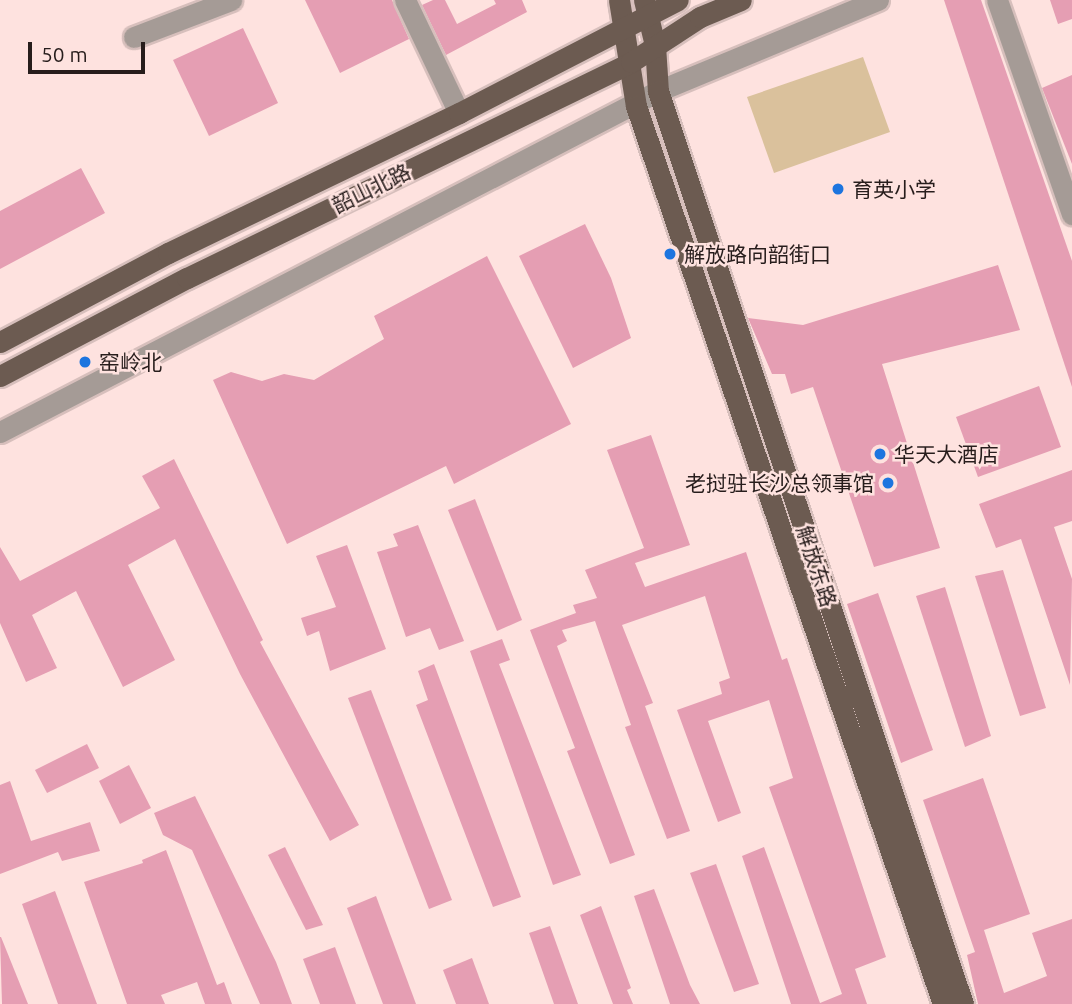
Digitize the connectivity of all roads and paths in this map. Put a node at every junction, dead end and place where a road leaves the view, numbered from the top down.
1 (231, 0) edge
2 (405, 0) edge
3 (619, 0) edge
4 (678, 0) edge
5 (741, 0) edge
6 (878, 0) edge
7 (997, 0) edge
8 (647, 7) edge
9 (627, 30) junction
10 (134, 37) dead end
11 (655, 46) junction
12 (631, 62) junction
13 (658, 91) junction
14 (636, 106) junction
15 (459, 113) junction
16 (1072, 214) edge
17 (0, 342) edge
18 (0, 376) edge
19 (0, 432) edge
20 (943, 1004) edge
21 (963, 1004) edge

1 - 10 street
2 - 15 street
3 - 9 main road, 解放东路
4 - 8 main road, 韶山北路
5 - 11 main road, 韶山北路
6 - 13 street
7 - 16 street
8 - 9 main road, 韶山北路
8 - 11 main road, 解放东路
9 - 12 main road, 解放东路
9 - 15 main road, 韶山北路
11 - 12 main road, 韶山北路
11 - 13 main road, 解放东路
12 - 14 main road, 解放东路
12 - 18 main road, 韶山北路
13 - 14 street
13 - 21 main road, 解放东路
14 - 19 street
14 - 20 main road, 解放东路
15 - 17 main road, 韶山北路

